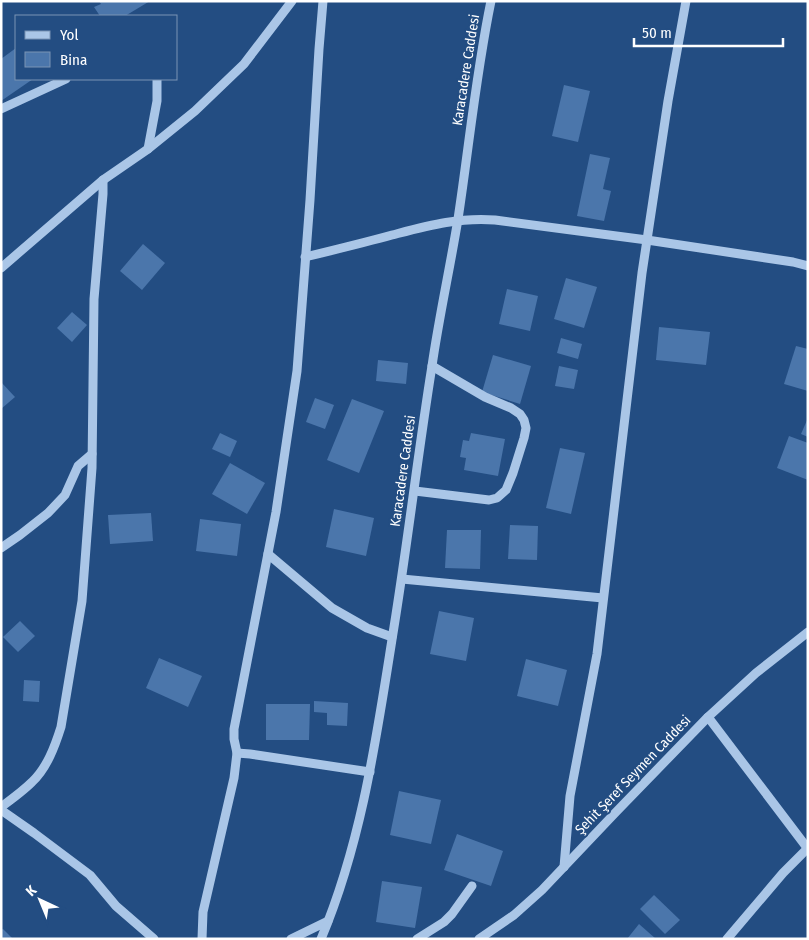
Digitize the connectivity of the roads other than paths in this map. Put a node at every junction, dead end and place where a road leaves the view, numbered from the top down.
1 (292, 1) edge
2 (323, 1) edge
3 (491, 1) edge
4 (686, 1) edge
5 (64, 80) edge
6 (157, 80) edge
7 (1, 109) edge
8 (148, 149) junction
9 (103, 180) junction
10 (458, 220) junction
11 (647, 240) junction
12 (305, 257) junction
13 (808, 266) edge
14 (1, 268) edge
15 (432, 366) junction
16 (92, 454) junction
17 (415, 491) junction
18 (1, 548) edge
19 (268, 554) junction
20 (402, 579) junction
21 (603, 598) junction
22 (808, 632) edge
23 (392, 637) junction
24 (708, 717) junction
25 (237, 753) junction
26 (370, 772) junction
27 (1, 808) edge
28 (808, 849) edge
29 (564, 867) junction
30 (472, 886) dead end
31 (328, 921) junction
32 (154, 939) edge
33 (202, 939) edge
34 (291, 939) edge
35 (321, 939) edge
36 (417, 939) edge
37 (479, 939) edge
38 (727, 939) edge

1 - 8 street
2 - 12 street
3 - 10 street, Karacadere Caddesi
4 - 11 street
5 - 7 street
6 - 8 street
8 - 9 street
9 - 14 street
9 - 16 street
10 - 11 street
10 - 12 street
10 - 15 street, Karacadere Caddesi
11 - 13 street
11 - 21 street
12 - 19 street
15 - 17 street, Karacadere Caddesi
15 - 17 street
16 - 18 street
16 - 27 street
17 - 20 street, Karacadere Caddesi
19 - 23 street
19 - 25 street
20 - 21 street
20 - 23 street, Karacadere Caddesi
21 - 29 street
22 - 24 street, Şehit Şeref Seymen Caddesi
23 - 26 street, Karacadere Caddesi
24 - 28 street
24 - 29 street, Şehit Şeref Seymen Caddesi
25 - 26 street
25 - 33 street
26 - 31 street, Karacadere Caddesi
27 - 32 street
28 - 38 street
29 - 37 street, Şehit Şeref Seymen Caddesi
30 - 36 street
31 - 34 street
31 - 35 street, Karacadere Caddesi

